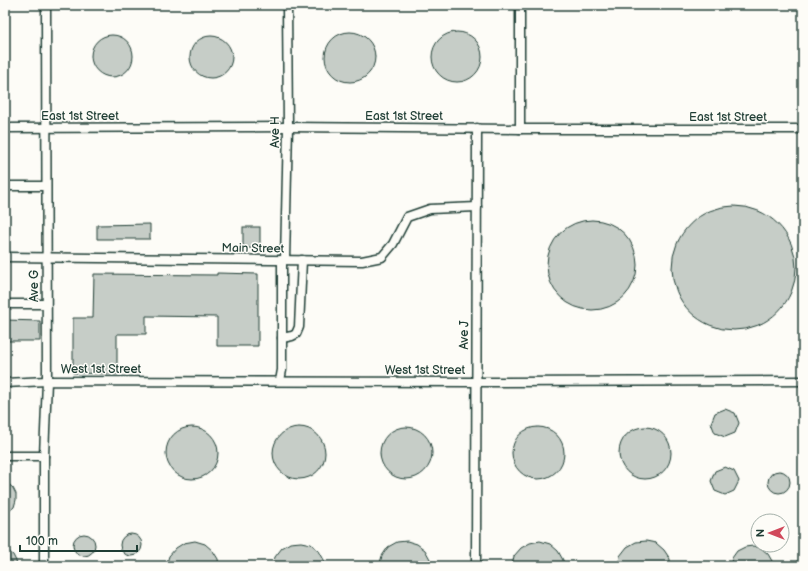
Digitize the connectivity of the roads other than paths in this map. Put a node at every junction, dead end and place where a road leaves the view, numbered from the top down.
1 (46, 5) edge
2 (287, 5) edge
3 (520, 5) edge
4 (288, 127) junction
5 (5, 128) edge
6 (46, 128) junction
7 (477, 128) junction
8 (520, 129) junction
9 (803, 129) edge
10 (5, 186) edge
11 (46, 186) junction
12 (477, 207) junction
13 (5, 257) edge
14 (46, 258) junction
15 (284, 260) junction
16 (302, 260) junction
17 (5, 304) edge
18 (46, 304) junction
19 (282, 338) junction
20 (47, 381) junction
21 (803, 381) edge
22 (280, 382) junction
23 (476, 382) junction
24 (5, 383) edge
25 (5, 456) edge
26 (44, 456) junction
27 (44, 566) edge
28 (476, 566) edge

1 - 6 street, Ave G
2 - 4 street, Ave H
3 - 8 street
4 - 6 street, East 1st Street
4 - 7 street, East 1st Street
4 - 15 street, Ave H
5 - 6 street, East 1st Street
6 - 11 street, Ave G
7 - 8 street, East 1st Street
7 - 12 street, Ave J
8 - 9 street, East 1st Street
10 - 11 street
11 - 14 street, Ave G
12 - 16 street, Main Street
12 - 23 street, Ave J
13 - 14 street, Main Street
14 - 15 street, Main Street
14 - 18 street, Ave G
15 - 16 street, Main Street
15 - 19 street, Ave H
16 - 19 street
17 - 18 street
18 - 20 street, Ave G
19 - 22 street, Ave H
20 - 22 street, West 1st Street
20 - 24 street, West 1st Street
20 - 26 street, Ave G
21 - 23 street, West 1st Street
22 - 23 street, West 1st Street
23 - 28 street, Ave J
25 - 26 street
26 - 27 street, Ave G

